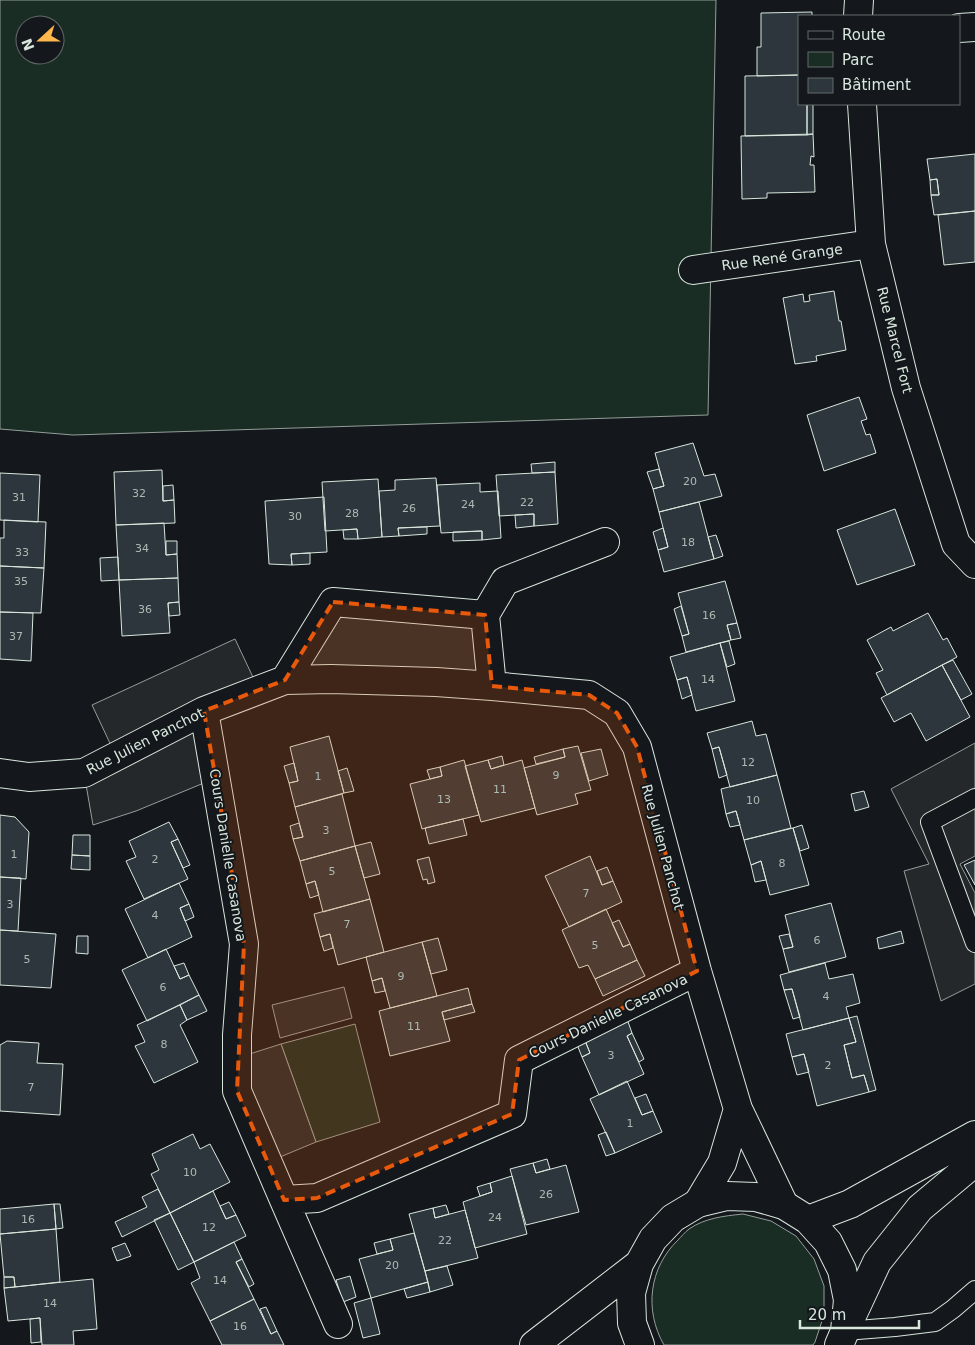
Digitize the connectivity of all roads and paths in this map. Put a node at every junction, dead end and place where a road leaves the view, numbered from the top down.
1 (859, 0) edge
2 (858, 15) edge
3 (975, 27) edge
4 (960, 28) edge
5 (862, 105) edge
6 (871, 244) junction
7 (693, 270) dead end
8 (605, 542) dead end
9 (975, 564) edge
10 (485, 615) junction
11 (285, 680) junction
12 (492, 686) junction
13 (204, 711) junction
14 (0, 773) edge
15 (975, 798) edge
16 (975, 942) edge
17 (697, 971) junction
18 (738, 1109) junction
19 (975, 1135) edge
20 (975, 1162) edge
21 (284, 1200) junction
22 (698, 1203) junction
23 (784, 1205) junction
24 (808, 1220) junction
25 (638, 1264) junction
26 (975, 1290) edge
27 (338, 1324) dead end
28 (842, 1338) edge
29 (534, 1345) edge
30 (640, 1345) edge

1 - 2 street
3 - 4 street
5 - 6 street, Rue Marcel Fort
6 - 7 street, Rue René Grange
6 - 9 street, Rue Marcel Fort
8 - 10 street
10 - 11 street
10 - 12 street
11 - 12 street, Rue Julien Panchot
11 - 13 street, Rue Julien Panchot
12 - 17 street, Rue Julien Panchot
13 - 14 street, Rue Julien Panchot
13 - 21 street, Cours Danielle Casanova
15 - 16 lane
17 - 18 street, Rue Julien Panchot
17 - 21 street, Cours Danielle Casanova
18 - 22 street
18 - 23 street, Rue Julien Panchot
19 - 24 street
20 - 28 street
21 - 27 street, Cours Danielle Casanova
22 - 23 street
22 - 25 street
23 - 24 street
24 - 28 street
25 - 29 street
25 - 30 street
26 - 28 lane

